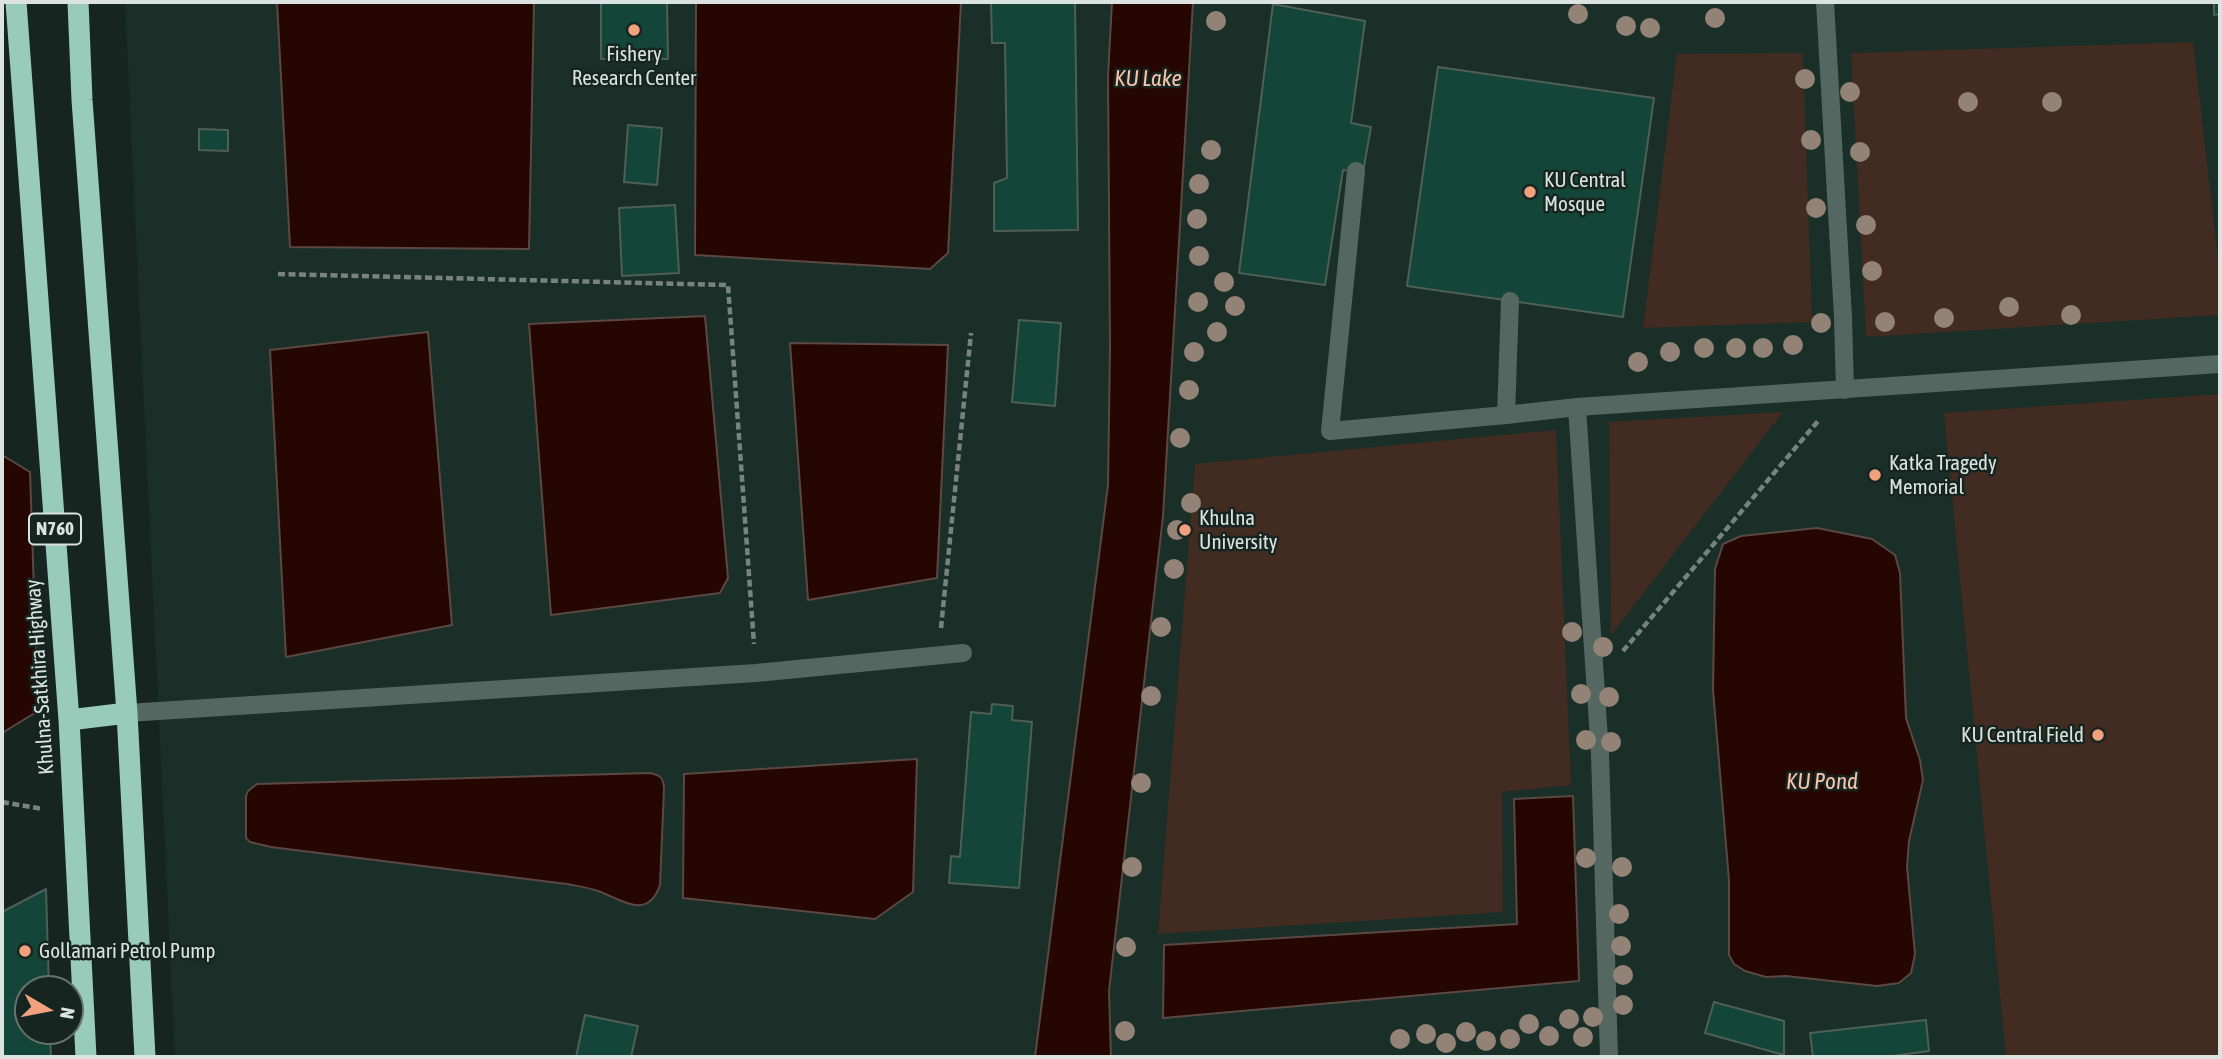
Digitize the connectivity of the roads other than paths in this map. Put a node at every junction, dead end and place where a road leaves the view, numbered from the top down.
1 (16, 2) edge
2 (78, 2) edge
3 (1825, 2) edge
4 (1356, 171) dead end
5 (1510, 301) dead end
6 (2220, 364) edge
7 (1845, 390) junction
8 (1577, 407) junction
9 (1506, 415) junction
10 (963, 653) dead end
11 (127, 713) junction
12 (69, 720) junction
13 (86, 1057) edge
14 (145, 1057) edge
15 (1610, 1057) edge

1 - 12 highway, Khulna-Satkhira Highway / N760
2 - 11 highway, N760
3 - 7 lane
4 - 9 lane
5 - 9 lane
6 - 7 lane
7 - 8 lane
8 - 9 lane
8 - 15 lane
10 - 11 lane
11 - 12 highway
11 - 14 highway, N760
12 - 13 highway, Khulna-Satkhira Highway / N760

